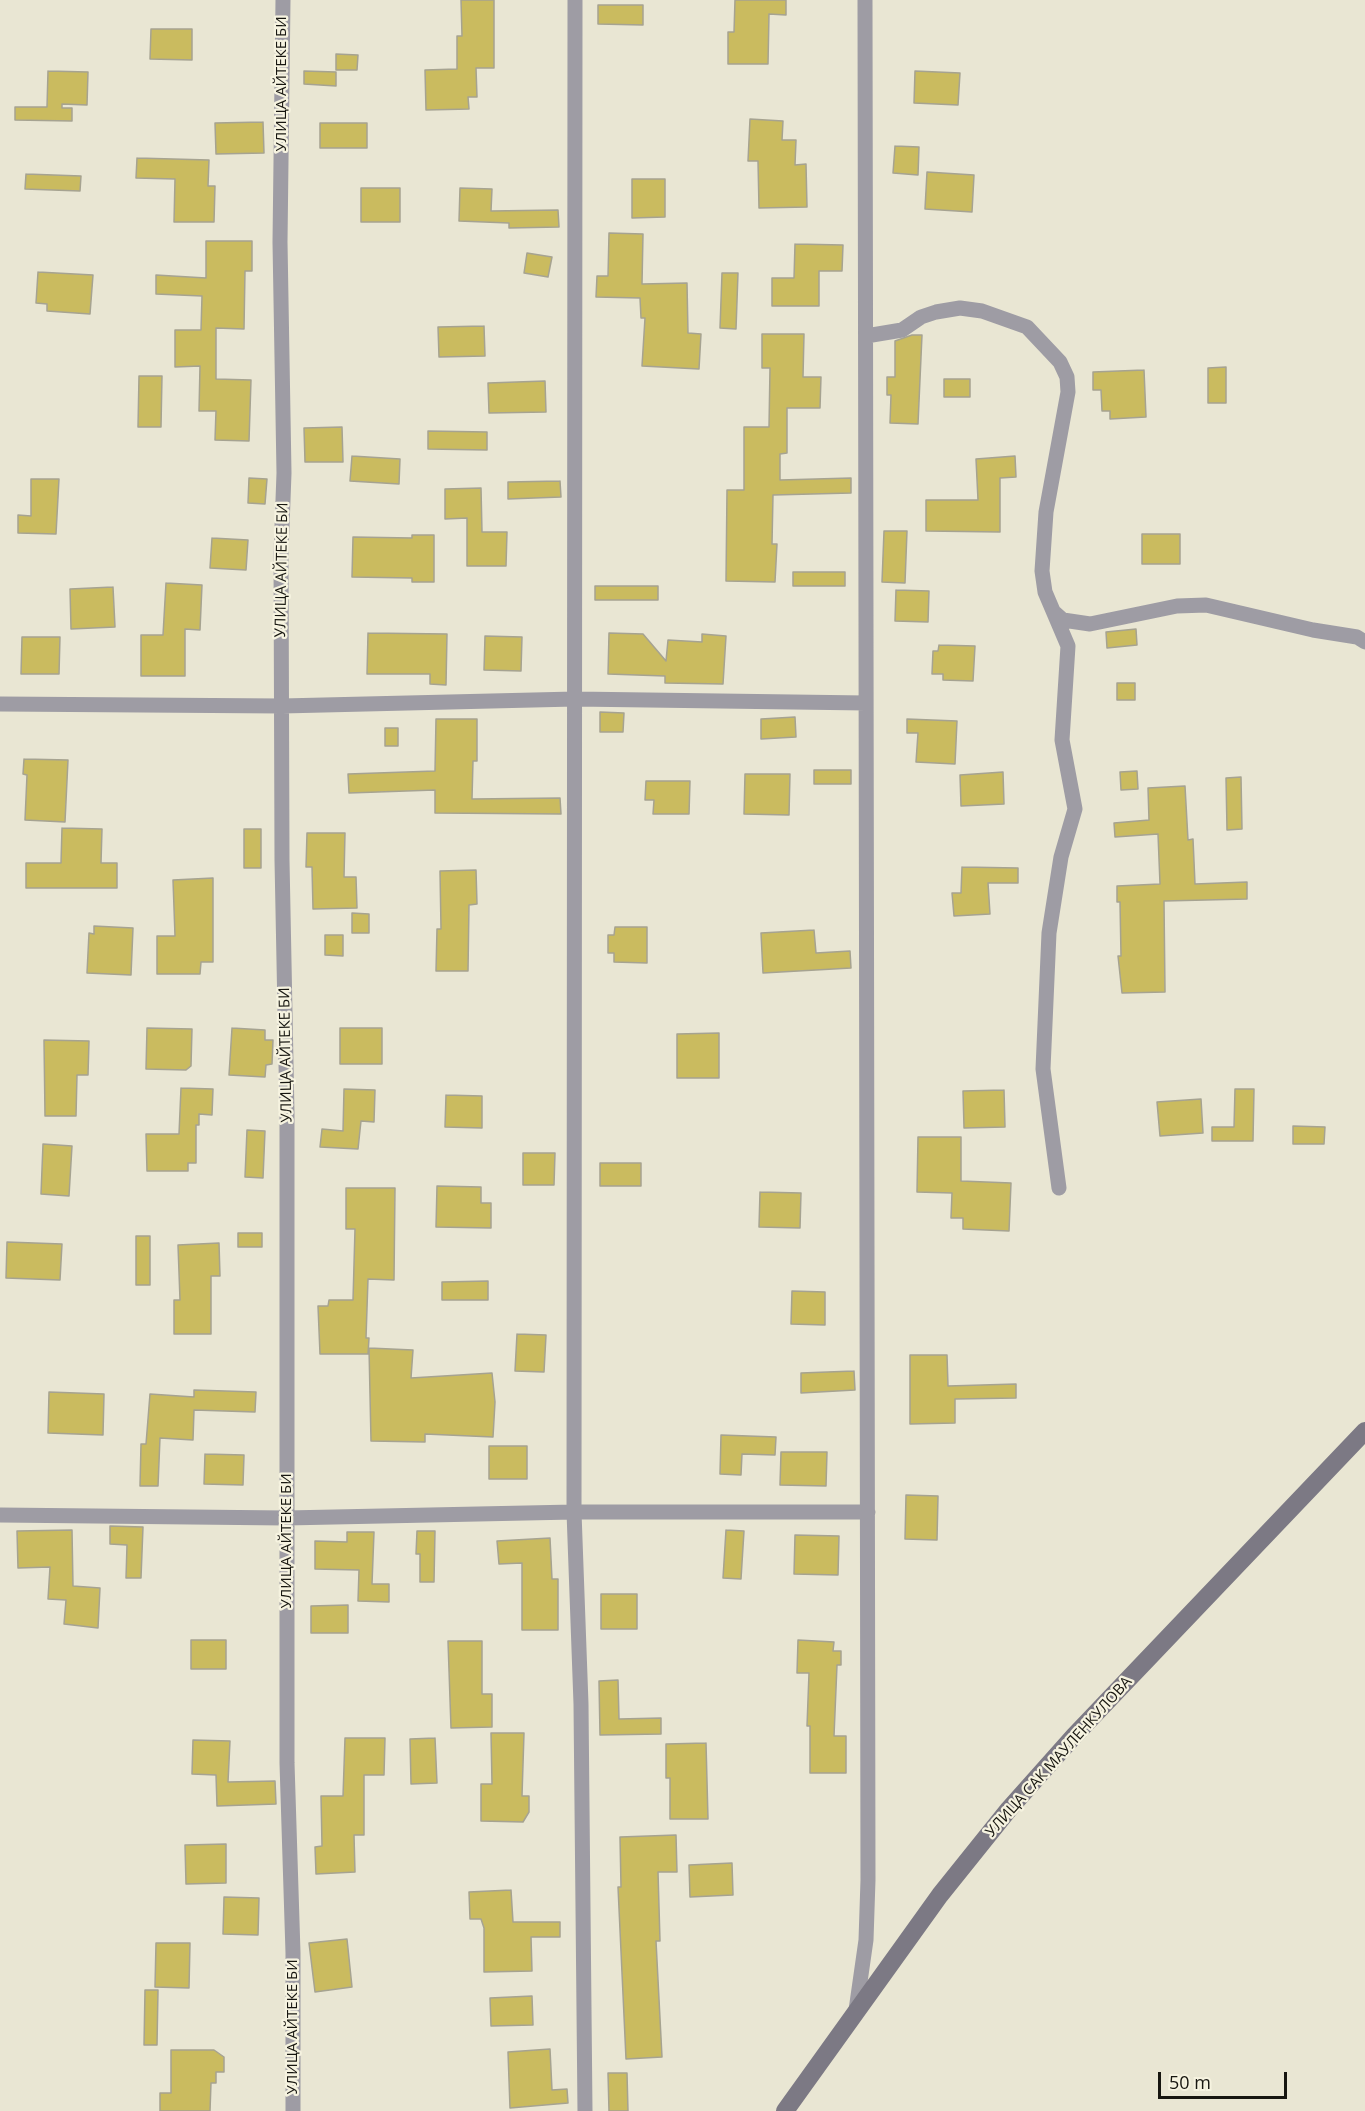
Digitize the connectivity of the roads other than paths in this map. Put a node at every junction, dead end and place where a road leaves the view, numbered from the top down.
1 (283, 0) edge
2 (575, 0) edge
3 (865, 0) edge
4 (866, 336) junction
5 (1054, 612) junction
6 (1090, 624) junction
7 (1362, 638) edge
8 (1068, 646) junction
9 (575, 699) junction
10 (866, 703) junction
11 (0, 704) edge
12 (282, 706) junction
13 (1059, 1188) dead end
14 (1365, 1431) edge
15 (574, 1512) junction
16 (868, 1512) junction
17 (0, 1515) edge
18 (286, 1518) junction
19 (856, 2010) junction
20 (293, 2111) edge
21 (585, 2111) edge
22 (785, 2111) edge

1 - 12 street, УЛИЦА АЙТЕКЕ БИ
2 - 9 street
3 - 4 street
4 - 5 street
4 - 10 street
5 - 6 street
5 - 8 street
6 - 7 street
6 - 8 street
8 - 13 street
9 - 10 street
9 - 12 street
9 - 15 street
10 - 16 street
11 - 12 street
12 - 18 street, УЛИЦА АЙТЕКЕ БИ
14 - 19 main road, УЛИЦА САК МАУЛЕНКУЛОВА
15 - 16 street
15 - 18 street
15 - 21 street
16 - 19 street
17 - 18 street
18 - 20 street, УЛИЦА АЙТЕКЕ БИ
19 - 22 main road, УЛИЦА САК МАУЛЕНКУЛОВА

